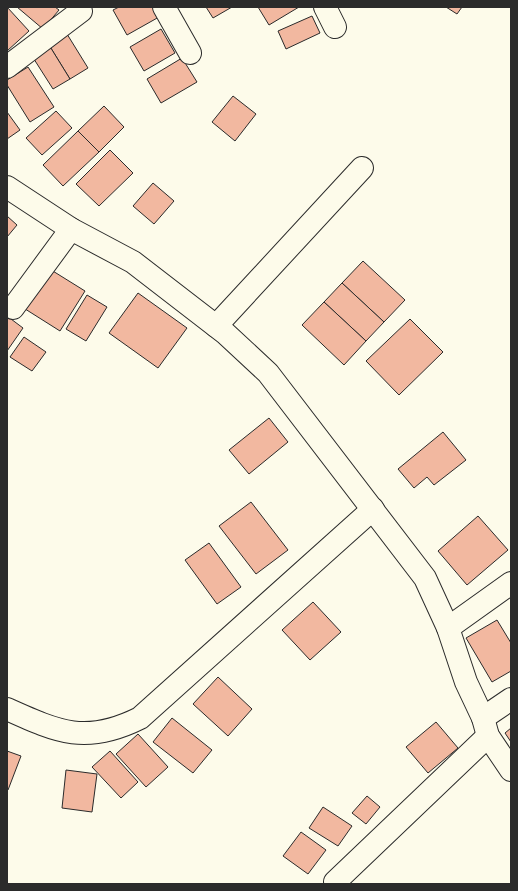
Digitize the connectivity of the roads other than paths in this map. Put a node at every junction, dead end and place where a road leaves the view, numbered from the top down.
1 (164, 7) edge
2 (325, 7) edge
3 (81, 11) dead end
4 (335, 27) dead end
5 (190, 53) dead end
6 (7, 67) edge
7 (362, 168) dead end
8 (7, 187) edge
9 (70, 229) junction
10 (13, 308) dead end
11 (216, 326) junction
12 (373, 509) junction
13 (511, 583) edge
14 (448, 628) junction
15 (511, 699) edge
16 (7, 708) edge
17 (486, 727) junction
18 (511, 770) edge
19 (335, 882) dead end

1 - 5 street
2 - 4 street
3 - 6 street
7 - 11 street
8 - 9 street
9 - 10 street
9 - 11 street
11 - 12 street
12 - 14 street
12 - 16 street
13 - 14 street
14 - 17 street
15 - 17 street
17 - 18 street
17 - 19 street

